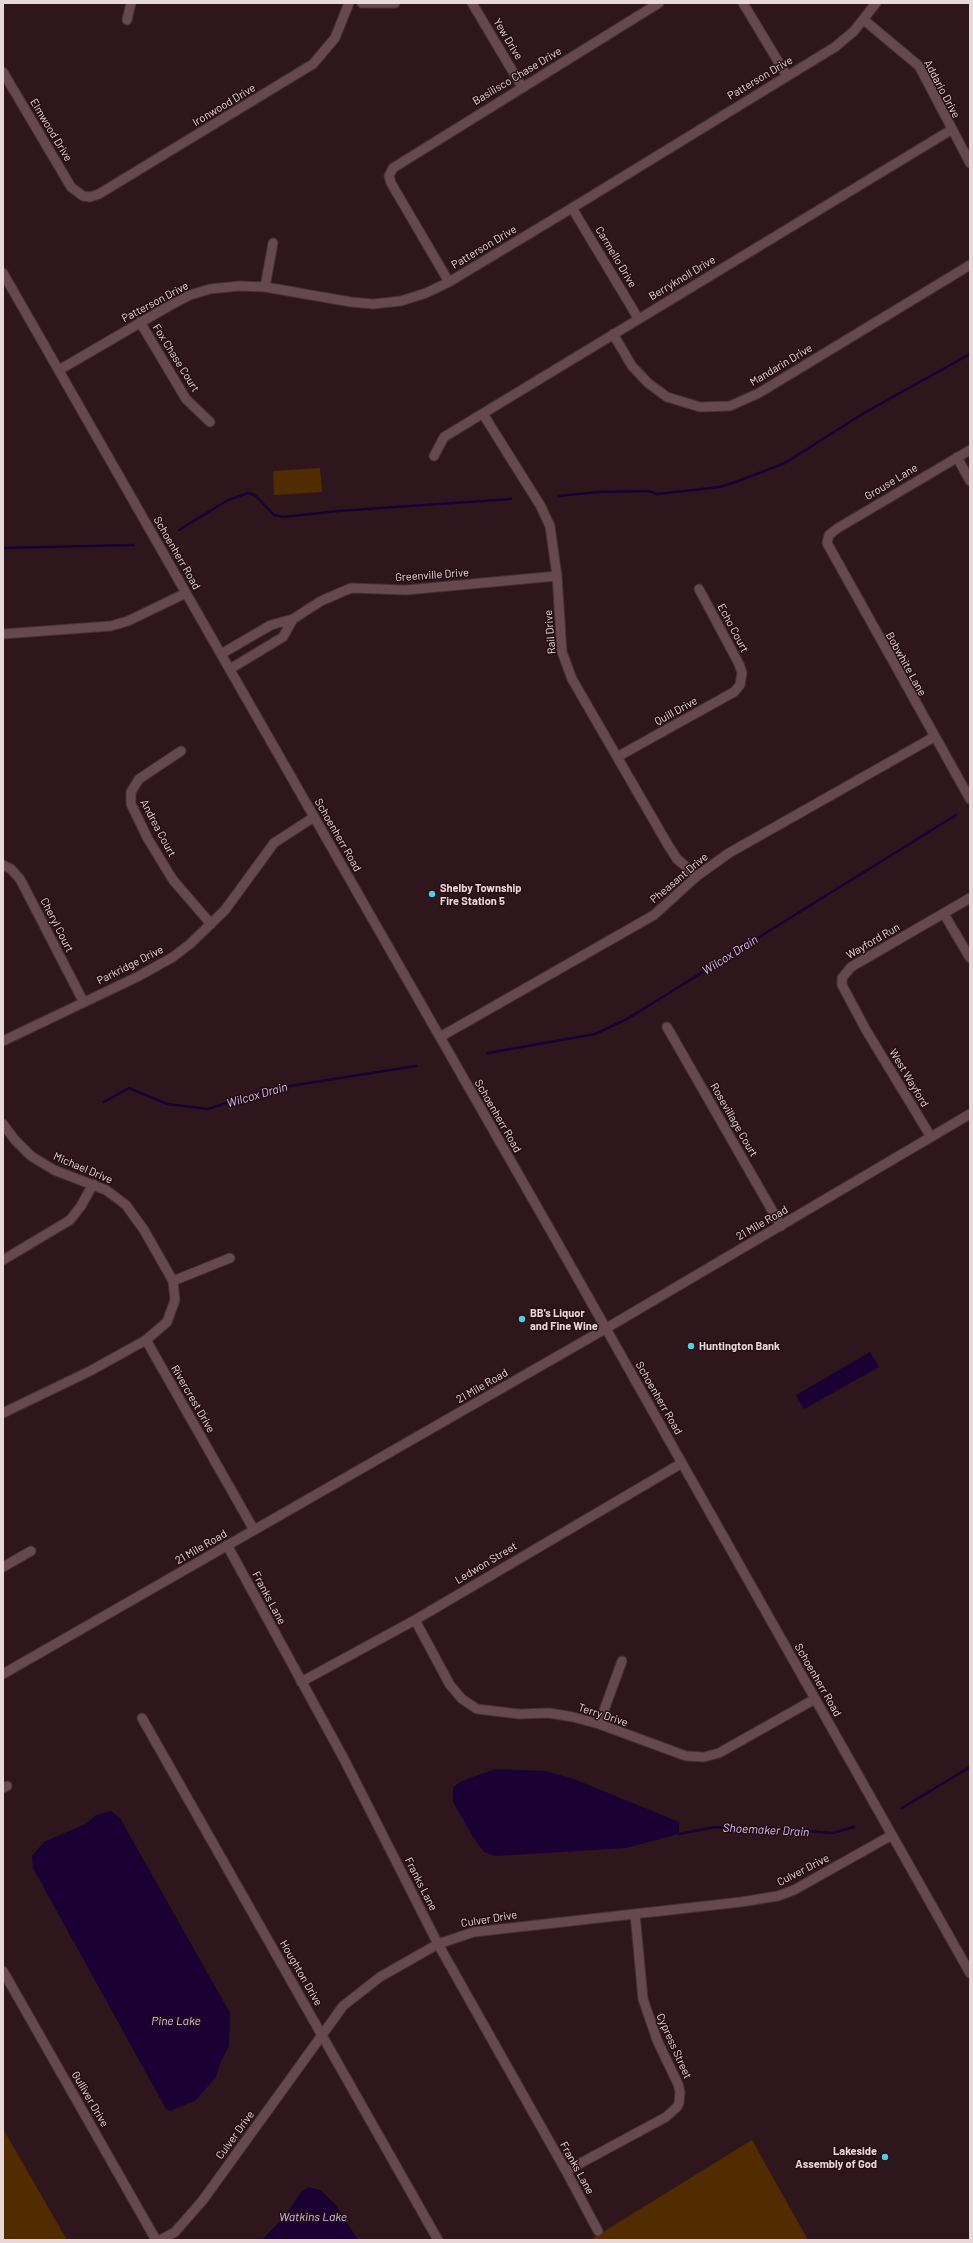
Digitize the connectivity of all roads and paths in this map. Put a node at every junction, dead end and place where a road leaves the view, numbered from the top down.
1 (131, 3) edge
2 (349, 3) edge
3 (362, 3) edge
4 (394, 3) edge
5 (472, 3) edge
6 (660, 3) edge
7 (743, 3) edge
8 (876, 3) edge
9 (127, 20) dead end
10 (864, 20) junction
11 (3, 72) edge
12 (787, 76) junction
13 (522, 87) junction
14 (951, 130) junction
15 (970, 163) edge
16 (83, 196) joint
17 (572, 208) junction
18 (273, 243) dead end
19 (970, 265) edge
20 (3, 273) edge
21 (449, 282) junction
22 (265, 287) junction
23 (638, 318) junction
24 (140, 322) junction
25 (613, 334) junction
26 (59, 370) junction
27 (483, 414) junction
28 (210, 422) dead end
29 (970, 450) edge
30 (434, 456) dead end
31 (957, 457) junction
32 (970, 481) edge
33 (827, 539) joint
34 (557, 576) junction
35 (699, 589) dead end
36 (186, 593) junction
37 (293, 619) junction
38 (3, 634) edge
39 (221, 654) junction
40 (230, 669) junction
41 (742, 681) joint
42 (934, 737) junction
43 (181, 752) dead end
44 (617, 757) junction
45 (970, 799) edge
46 (314, 818) junction
47 (3, 865) edge
48 (697, 876) junction
49 (970, 898) edge
50 (944, 914) junction
51 (211, 924) junction
52 (970, 958) edge
53 (83, 1001) junction
54 (667, 1027) dead end
55 (866, 1030) joint
56 (440, 1037) junction
57 (3, 1041) edge
58 (970, 1114) edge
59 (3, 1124) edge
60 (931, 1137) junction
61 (93, 1184) junction
62 (780, 1226) junction
63 (230, 1258) dead end
64 (3, 1260) edge
65 (173, 1282) junction
66 (605, 1329) junction
67 (146, 1340) junction
68 (3, 1413) edge
69 (682, 1463) junction
70 (254, 1530) junction
71 (227, 1545) junction
72 (31, 1551) dead end
73 (3, 1567) edge
74 (415, 1620) junction
75 (622, 1661) dead end
76 (3, 1674) edge
77 (301, 1682) junction
78 (815, 1699) junction
79 (142, 1718) dead end
80 (599, 1724) junction
81 (892, 1835) junction
82 (635, 1914) junction
83 (438, 1944) junction
84 (3, 1970) edge
85 (970, 1973) edge
86 (322, 2035) junction
87 (566, 2171) junction
88 (598, 2231) dead end
89 (156, 2240) edge
90 (160, 2240) edge
91 (438, 2240) edge

1 - 9 street
2 - 16 street, Ironwood Drive
3 - 4 street
5 - 13 street, Yew Drive
6 - 13 street, Basilisco Chase Drive
7 - 12 street
8 - 10 street, Patterson Drive
10 - 12 street, Patterson Drive
10 - 14 street, Addario Drive
11 - 16 street, Elmwood Drive
12 - 17 street, Patterson Drive
13 - 21 street, Basilisco Chase Drive
14 - 15 street, Addario Drive
14 - 23 street, Berryknoll Drive
17 - 21 street, Patterson Drive
17 - 23 street, Carmello Drive
18 - 22 street
19 - 25 street, Mandarin Drive
20 - 26 street, Schoenherr Road
21 - 22 street, Patterson Drive
22 - 24 street, Patterson Drive
23 - 25 street, Berryknoll Drive
24 - 26 street, Patterson Drive
24 - 28 street, Fox Chase Court
25 - 27 street, Berryknoll Drive
26 - 36 street, Schoenherr Road
27 - 30 street, Berryknoll Drive
27 - 34 street, Rail Drive
29 - 31 street, Grouse Lane
31 - 32 street
31 - 33 street, Grouse Lane
33 - 42 street, Bobwhite Lane
34 - 37 street, Greenville Drive
34 - 44 street, Rail Drive
35 - 41 street, Echo Court
36 - 38 street
36 - 39 street, Schoenherr Road
37 - 39 street, Greenville Drive
37 - 40 street, Greenville Drive
39 - 40 street, Schoenherr Road
40 - 46 street, Schoenherr Road
41 - 44 street, Quill Drive
42 - 45 street, Bobwhite Lane
42 - 48 street, Pheasant Drive
43 - 51 street, Andrea Court
44 - 48 street, Rail Drive
46 - 51 street, Parkridge Drive
46 - 56 street, Schoenherr Road
47 - 53 street, Cheryl Court
48 - 56 street, Pheasant Drive
49 - 50 street, Wayford Run
50 - 52 street
50 - 55 street, Wayford Run
51 - 53 street, Parkridge Drive
53 - 57 street, Parkridge Drive
54 - 62 street, Rosevillage Court
55 - 60 street, West Wayford
56 - 66 street, Schoenherr Road
58 - 60 street, 21 Mile Road
59 - 61 street, Michael Drive
60 - 62 street, 21 Mile Road
61 - 64 street
61 - 65 street, Michael Drive
62 - 66 street, 21 Mile Road
63 - 65 street
65 - 67 street
66 - 69 street, Schoenherr Road
66 - 70 street, 21 Mile Road
67 - 68 street
67 - 70 street, Rivercrest Drive
69 - 74 street, Ledwon Street
69 - 78 street, Schoenherr Road
70 - 71 street, 21 Mile Road
71 - 76 street, 21 Mile Road
71 - 77 street, Franks Lane
72 - 73 street
74 - 77 street, Ledwon Street
74 - 80 street, Terry Drive
75 - 80 street
77 - 83 street, Franks Lane
78 - 80 street, Terry Drive
78 - 81 street, Schoenherr Road
79 - 86 street, Houghton Drive
81 - 82 street, Culver Drive
81 - 85 street, Schoenherr Road
82 - 83 street, Culver Drive
82 - 87 street, Cypress Street
83 - 86 street, Culver Drive
83 - 87 street, Franks Lane
84 - 89 street, Gulliver Drive
86 - 90 street, Culver Drive
86 - 91 street, Houghton Drive
87 - 88 street, Franks Lane

